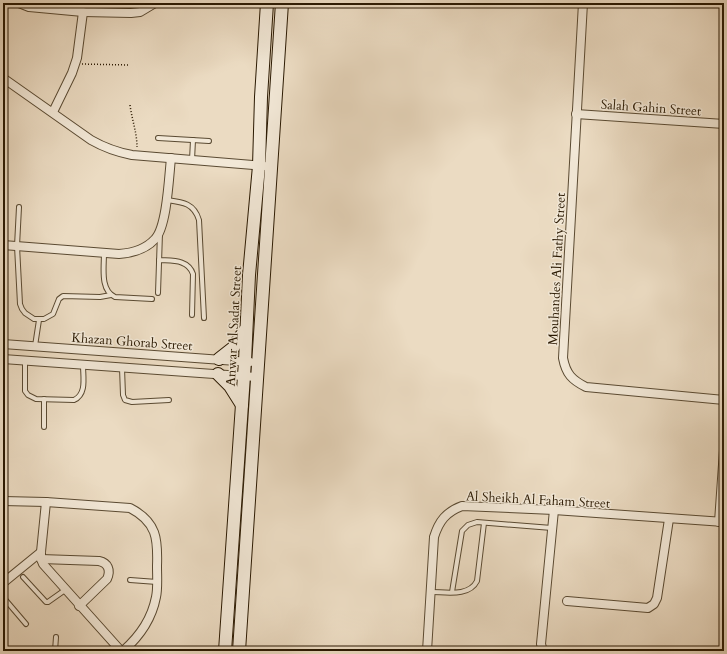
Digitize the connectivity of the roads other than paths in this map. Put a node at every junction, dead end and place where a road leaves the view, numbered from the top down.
1 (19, 3) edge
2 (155, 3) edge
3 (267, 3) edge
4 (282, 3) edge
5 (583, 3) edge
6 (83, 12) junction
7 (3, 78) edge
8 (53, 112) junction
9 (576, 114) junction
10 (724, 124) edge
11 (158, 138) dead end
12 (193, 140) junction
13 (209, 141) dead end
14 (171, 158) junction
15 (192, 160) junction
16 (265, 166) junction
17 (167, 200) junction
18 (20, 207) dead end
19 (160, 231) junction
20 (3, 245) edge
21 (17, 246) junction
22 (104, 254) junction
23 (159, 260) junction
24 (202, 285) junction
25 (192, 288) junction
26 (158, 293) dead end
27 (111, 295) junction
28 (152, 299) dead end
29 (192, 315) dead end
30 (204, 318) dead end
31 (39, 320) junction
32 (247, 327) junction
33 (3, 344) edge
34 (35, 346) junction
35 (3, 359) edge
36 (219, 359) junction
37 (25, 361) junction
38 (245, 361) junction
39 (258, 362) junction
40 (83, 365) junction
41 (122, 367) junction
42 (218, 374) junction
43 (244, 376) junction
44 (257, 377) junction
45 (44, 399) junction
46 (169, 400) dead end
47 (724, 400) edge
48 (242, 405) junction
49 (44, 427) dead end
50 (724, 450) edge
51 (3, 501) edge
52 (46, 502) junction
53 (554, 510) junction
54 (669, 519) junction
55 (722, 522) edge
56 (484, 523) junction
57 (552, 528) junction
58 (41, 556) junction
59 (23, 577) dead end
60 (4, 580) edge
61 (130, 580) dead end
62 (157, 582) junction
63 (65, 590) junction
64 (431, 592) junction
65 (452, 592) junction
66 (3, 597) edge
67 (568, 601) dead end
68 (79, 606) junction
69 (26, 624) dead end
70 (56, 637) dead end
71 (55, 651) edge
72 (122, 651) edge
73 (225, 651) edge
74 (239, 651) edge
75 (427, 651) edge
76 (543, 651) edge

1 - 6 street
2 - 6 street
3 - 16 street, Anwar Al Sadat Street
4 - 16 street, Anwar Al Sadat Street
5 - 9 street, Mouhandes Ali Fathy Street
6 - 8 street
7 - 8 street
8 - 14 street
9 - 10 street, Salah Gahin Street
9 - 47 street, Mouhandes Ali Fathy Street
11 - 12 lane
12 - 13 lane
12 - 15 lane
14 - 15 street
14 - 17 street
15 - 16 street
16 - 32 street, Anwar Al Sadat Street
16 - 39 street, Anwar Al Sadat Street
17 - 19 street
17 - 24 lane
18 - 21 lane
19 - 22 street
19 - 23 lane
20 - 21 street
21 - 22 street
21 - 31 lane
22 - 27 lane
23 - 25 lane
23 - 26 lane
24 - 25 lane
24 - 30 lane
25 - 29 lane
27 - 28 lane
27 - 31 lane
31 - 34 lane
32 - 36 street
32 - 38 street, Anwar Al Sadat Street
33 - 34 street, Khazan Ghorab Street
34 - 36 street, Khazan Ghorab Street
35 - 37 street, Khazan Ghorab Street
36 - 38 street, Khazan Ghorab Street
37 - 40 street, Khazan Ghorab Street
37 - 45 lane
38 - 39 street, Khazan Ghorab Street
38 - 43 street, Anwar Al Sadat Street
39 - 44 street, Anwar Al Sadat Street
40 - 41 street, Khazan Ghorab Street
40 - 45 lane
41 - 42 street, Khazan Ghorab Street
41 - 46 lane
42 - 43 street, Khazan Ghorab Street
42 - 48 street
43 - 44 street, Khazan Ghorab Street
43 - 48 street, Anwar Al Sadat Street
44 - 74 street, Anwar Al Sadat Street
45 - 49 lane
48 - 73 street, Anwar Al Sadat Street
50 - 55 street
51 - 52 street
52 - 58 street
52 - 62 street
53 - 54 street, Al Sheikh Al Faham Street
53 - 57 street
53 - 64 street, Al Sheikh Al Faham Street
54 - 55 street, Al Sheikh Al Faham Street
54 - 67 street
56 - 57 lane
56 - 65 lane
56 - 65 lane
57 - 76 street
58 - 60 street
58 - 63 street
58 - 68 street
59 - 63 lane
61 - 62 lane
62 - 72 street
63 - 68 street
64 - 65 lane
64 - 75 street, Al Sheikh Al Faham Street
66 - 69 lane
68 - 72 street
70 - 71 lane

